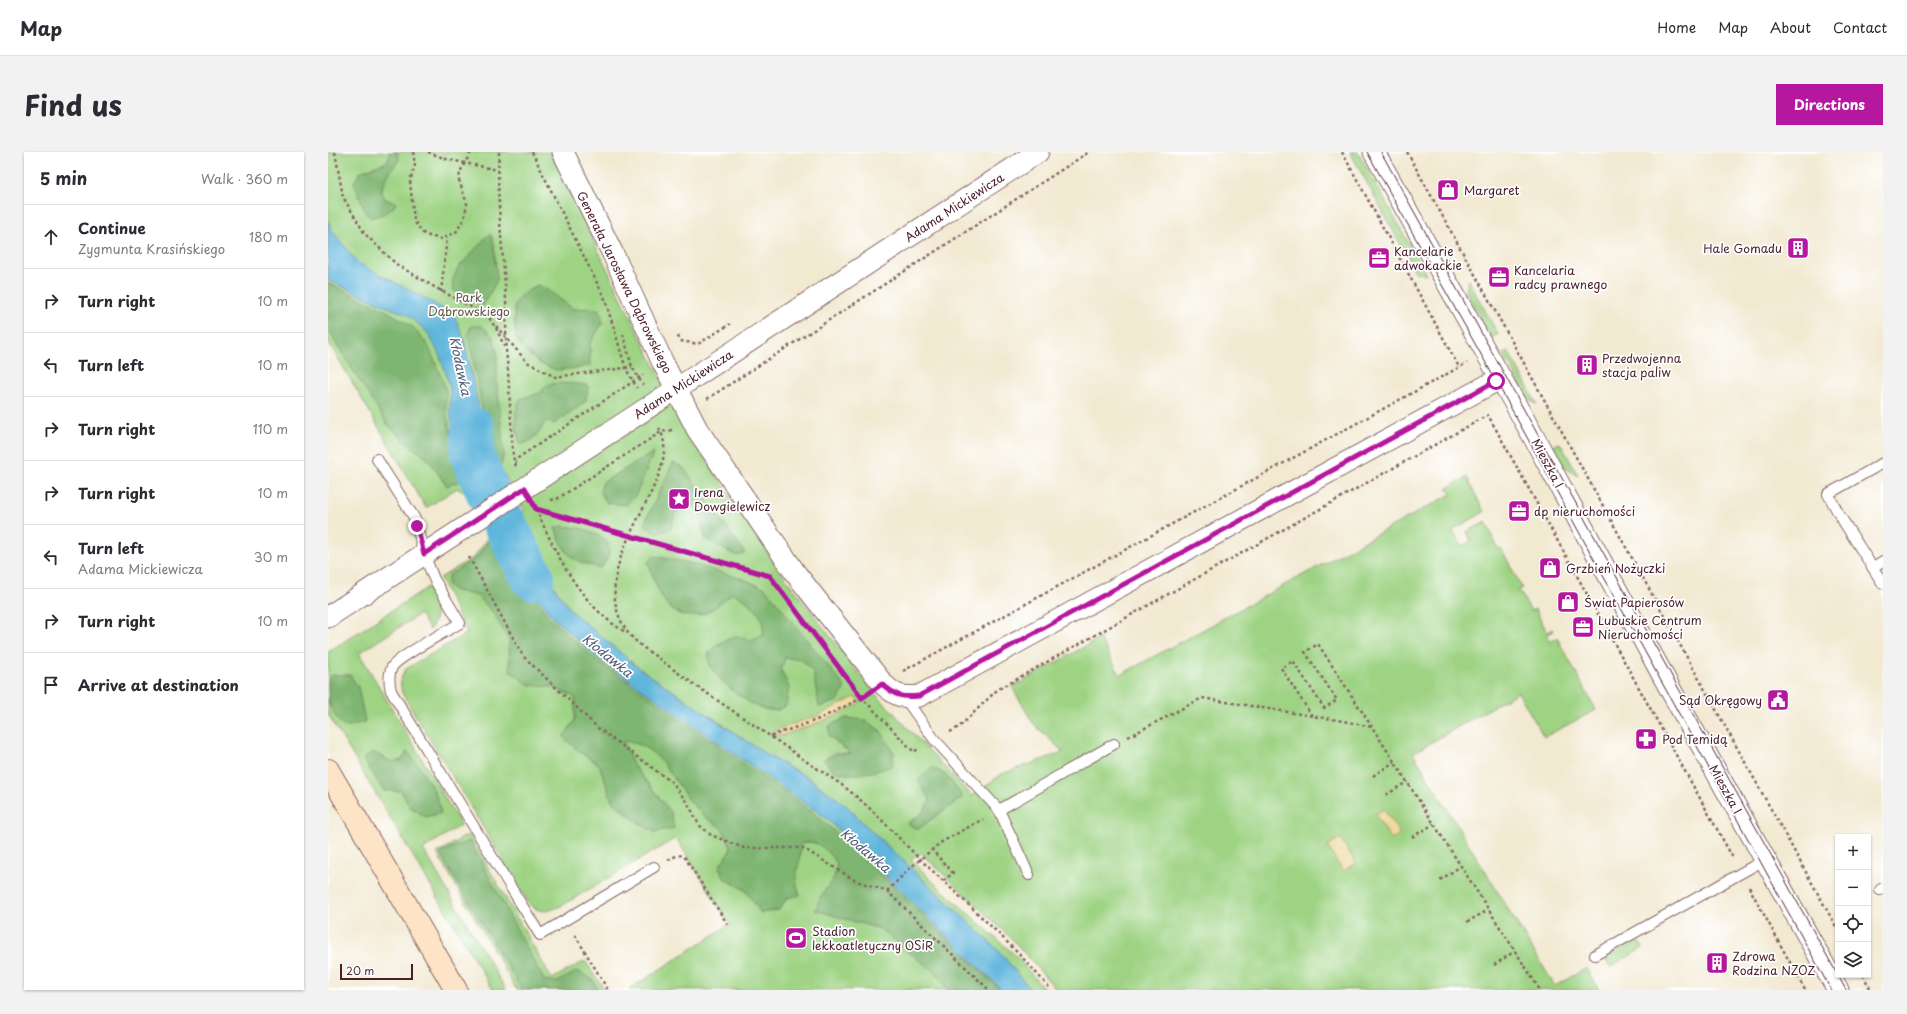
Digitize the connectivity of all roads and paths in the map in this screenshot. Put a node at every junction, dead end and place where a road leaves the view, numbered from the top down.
1 (335, 152) edge
2 (413, 152) edge
3 (428, 152) edge
4 (471, 152) edge
5 (500, 152) edge
6 (532, 152) edge
7 (562, 152) edge
8 (1038, 152) edge
9 (1089, 152) edge
10 (1342, 152) edge
11 (1374, 152) edge
12 (1407, 152) edge
13 (464, 163) junction
14 (498, 170) junction
15 (446, 238) junction
16 (441, 292) junction
17 (488, 316) junction
18 (731, 323) dead end
19 (677, 334) dead end
20 (506, 337) junction
21 (1512, 339) junction
22 (1486, 353) junction
23 (632, 367) dead end
24 (1459, 367) junction
25 (626, 369) junction
26 (508, 370) junction
27 (639, 378) dead end
28 (1501, 378) junction
29 (634, 381) junction
30 (676, 388) junction
31 (638, 392) dead end
32 (707, 404) dead end
33 (672, 430) dead end
34 (661, 432) junction
35 (377, 458) dead end
36 (1883, 463) edge
37 (514, 464) junction
38 (511, 469) dead end
39 (526, 495) junction
40 (536, 509) junction
41 (629, 535) junction
42 (424, 554) junction
43 (469, 558) dead end
44 (1883, 561) edge
45 (1873, 567) junction
46 (775, 582) dead end
47 (1883, 584) edge
48 (328, 617) edge
49 (628, 633) junction
50 (890, 679) junction
51 (857, 692) dead end
52 (904, 697) junction
53 (862, 698) junction
54 (1312, 716) junction
55 (1372, 727) junction
56 (770, 736) junction
57 (934, 739) junction
58 (1114, 744) joint
59 (1394, 762) junction
60 (1373, 776) dead end
61 (330, 778) edge
62 (1407, 782) junction
63 (1386, 795) dead end
64 (999, 810) junction
65 (1434, 824) junction
66 (1412, 837) dead end
67 (931, 849) junction
68 (920, 859) junction
69 (1766, 859) junction
70 (1461, 866) junction
71 (654, 868) joint
72 (1741, 872) junction
73 (1029, 875) dead end
74 (1440, 880) dead end
75 (943, 881) junction
76 (887, 891) junction
77 (1488, 910) junction
78 (566, 919) junction
79 (1466, 922) dead end
80 (1835, 923) edge
81 (728, 925) dead end
82 (1515, 951) junction
83 (1595, 955) dead end
84 (1494, 965) dead end
85 (1865, 978) edge
86 (456, 990) edge
87 (608, 990) edge
88 (989, 990) edge
89 (1051, 990) edge
90 (1540, 990) edge
91 (1805, 990) edge
92 (1838, 990) edge
93 (1871, 990) edge

1 - 16 path
2 - 15 path
3 - 13 path
4 - 13 path
5 - 14 path
6 - 25 path
7 - 30 street, Generała Jarosława Dąbrowskiego
8 - 30 street, Adama Mickiewicza
9 - 32 path
10 - 24 path
11 - 22 street, Mieszka I
12 - 21 path
13 - 14 path
13 - 15 path
14 - 20 path
15 - 16 path
16 - 17 path
17 - 20 path
17 - 26 path
18 - 19 path
20 - 25 path
20 - 26 path
21 - 22 path
21 - 80 path
22 - 24 path
22 - 28 street, Mieszka I
23 - 25 path
24 - 50 path
25 - 29 path
26 - 37 path
27 - 29 path
28 - 52 street
28 - 69 street, Mieszka I
29 - 31 path
29 - 37 path
30 - 39 street, Adama Mickiewicza
30 - 50 street, Generała Jarosława Dąbrowskiego
33 - 34 path
34 - 39 path
34 - 41 path
35 - 42 lane
36 - 45 lane
37 - 38 path
37 - 39 path
39 - 40 path
39 - 42 street, Adama Mickiewicza
40 - 41 path
40 - 49 path
41 - 46 path
41 - 49 path
42 - 48 street, Adama Mickiewicza
42 - 78 lane
43 - 76 path
44 - 45 lane
45 - 47 lane
49 - 56 path
50 - 52 street, Generała Jarosława Dąbrowskiego
50 - 53 path
51 - 53 path
52 - 57 lane
53 - 56 path
53 - 57 path
54 - 55 path
54 - 55 path
54 - 58 path
55 - 59 path
56 - 68 path
57 - 64 lane
57 - 72 path
58 - 64 lane
59 - 60 path
59 - 62 path
61 - 86 main road
62 - 63 path
62 - 65 path
64 - 67 path
64 - 73 lane
65 - 66 path
65 - 70 path
67 - 68 path
67 - 75 path
68 - 75 path
68 - 76 path
69 - 72 lane
69 - 92 street, Mieszka I
70 - 74 path
70 - 77 path
71 - 78 lane
71 - 81 path
72 - 83 lane
72 - 91 path
75 - 89 path
76 - 88 path
77 - 79 path
77 - 82 path
78 - 87 path
82 - 84 path
82 - 90 path
85 - 93 path

